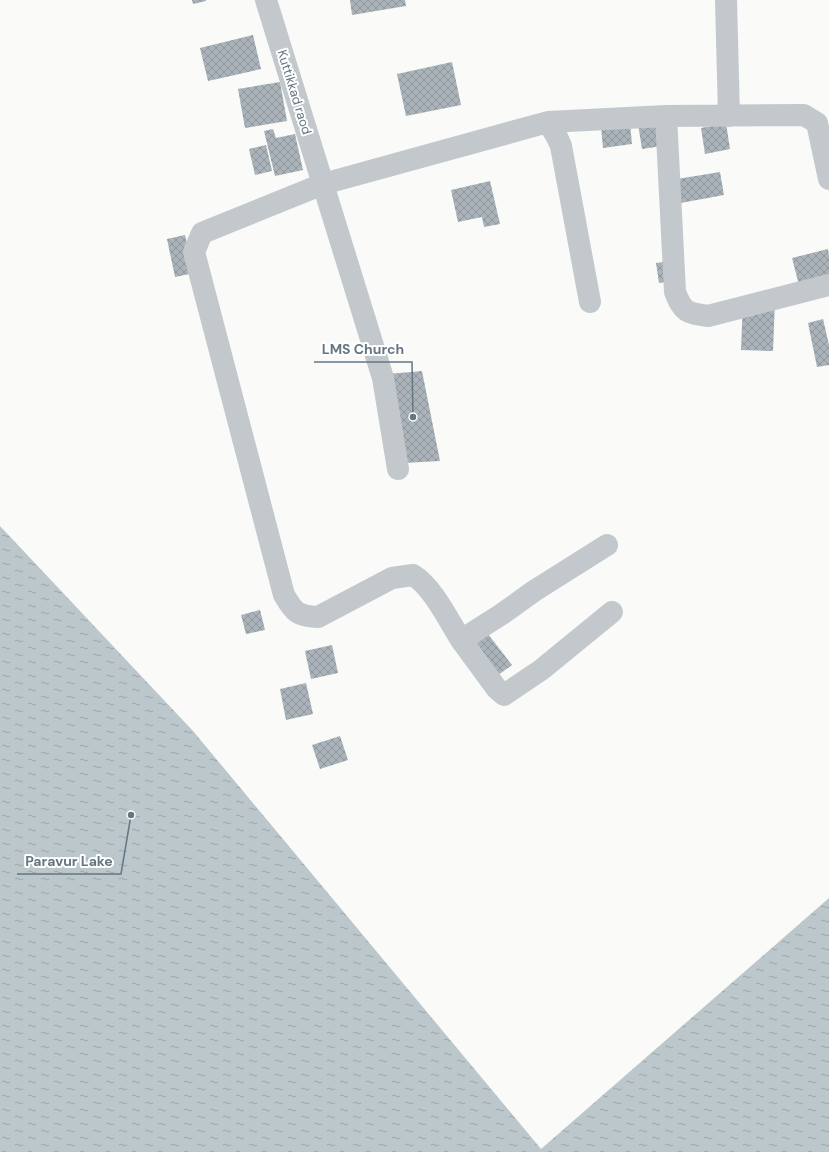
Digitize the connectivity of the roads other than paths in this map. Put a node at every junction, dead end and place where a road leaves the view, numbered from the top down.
1 (266, 0) edge
2 (726, 0) edge
3 (666, 116) junction
4 (729, 116) junction
5 (548, 122) junction
6 (829, 179) edge
7 (323, 184) junction
8 (829, 285) edge
9 (590, 302) dead end
10 (398, 469) dead end
11 (607, 545) dead end
12 (612, 612) dead end
13 (461, 640) junction

1 - 7 street, Kuttikkad raod
2 - 4 street
3 - 4 street
3 - 5 street
3 - 8 street
4 - 6 street
5 - 7 street
5 - 9 street
7 - 10 street, Kuttikkad raod
7 - 13 street
11 - 13 street
12 - 13 street

